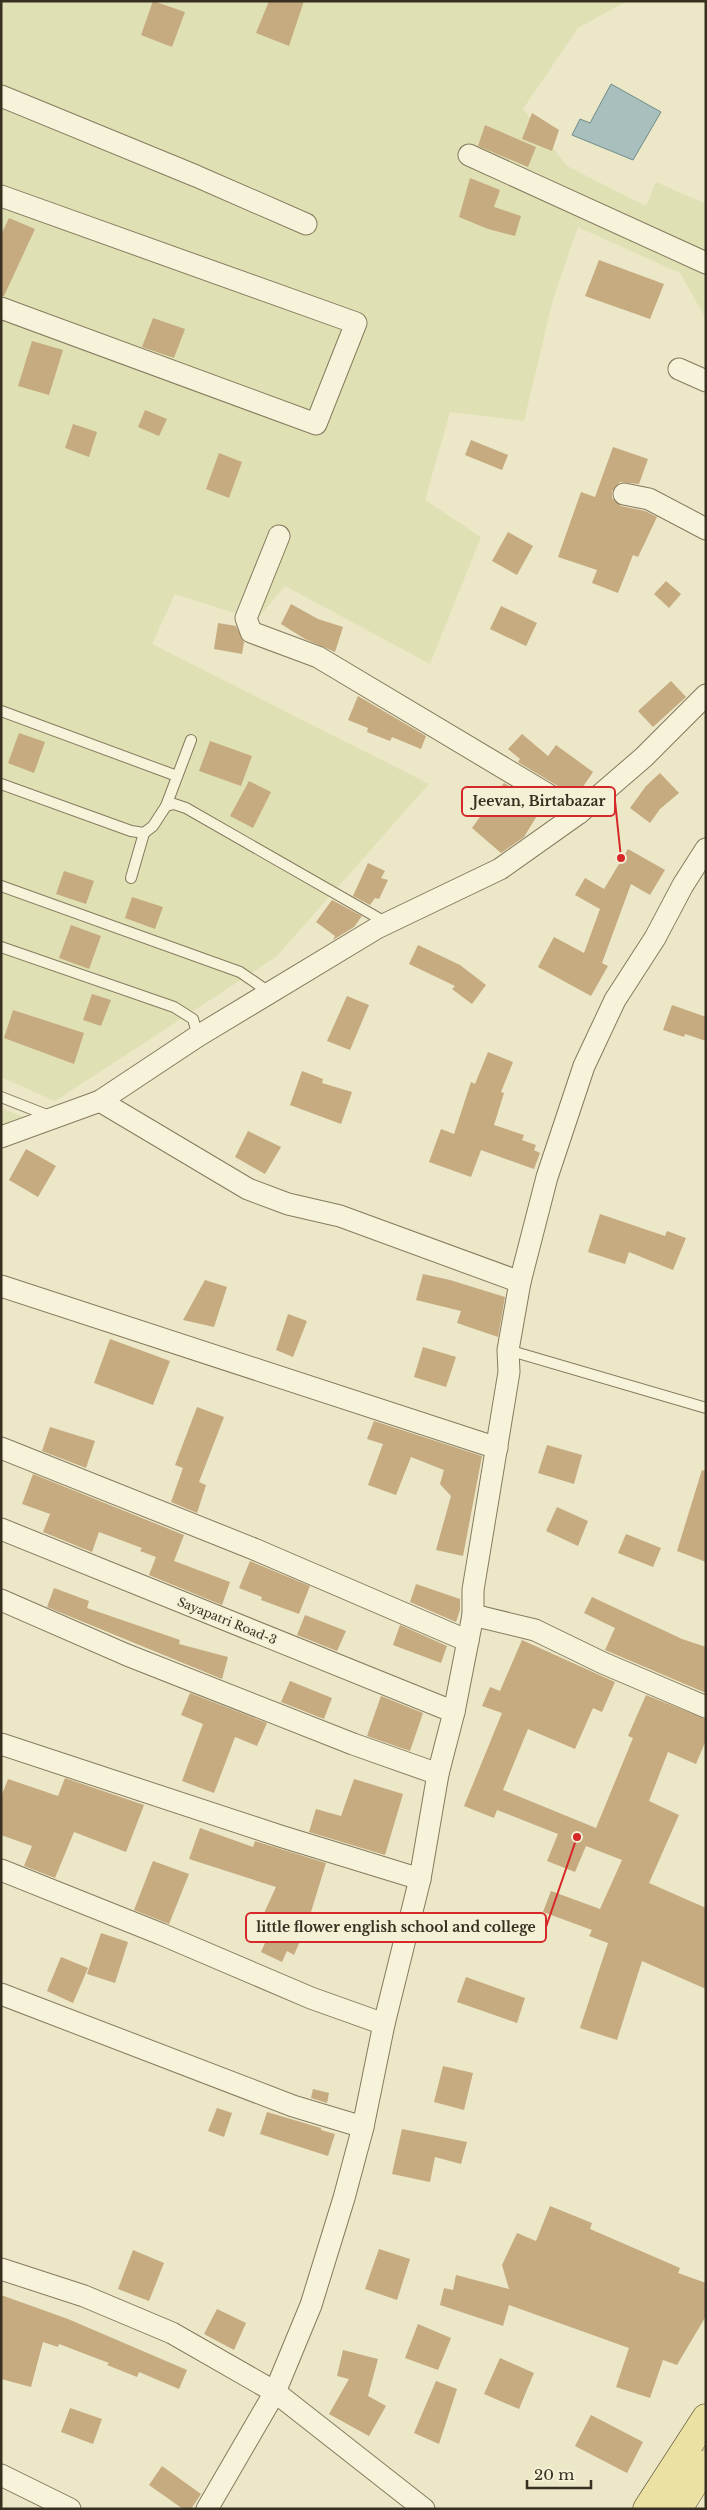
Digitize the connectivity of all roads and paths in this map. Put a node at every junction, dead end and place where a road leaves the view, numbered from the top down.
1 (1, 96) edge
2 (469, 155) dead end
3 (1, 196) edge
4 (306, 224) dead end
5 (706, 263) edge
6 (1, 308) edge
7 (679, 369) dead end
8 (706, 382) edge
9 (624, 494) dead end
10 (706, 529) edge
11 (278, 536) dead end
12 (706, 696) edge
13 (1, 711) edge
14 (191, 740) dead end
15 (177, 776) junction
16 (1, 784) edge
17 (166, 806) junction
18 (579, 813) junction
19 (144, 833) junction
20 (706, 849) edge
21 (131, 878) dead end
22 (1, 886) edge
23 (387, 923) junction
24 (1, 947) edge
25 (269, 992) junction
26 (198, 1036) junction
27 (1, 1098) edge
28 (100, 1101) junction
29 (55, 1118) junction
30 (1, 1137) edge
31 (520, 1282) junction
32 (1, 1286) edge
33 (508, 1350) junction
34 (706, 1408) edge
35 (1, 1448) edge
36 (497, 1448) junction
37 (1, 1529) edge
38 (1, 1600) edge
39 (472, 1615) junction
40 (468, 1641) junction
41 (706, 1707) edge
42 (454, 1712) junction
43 (1, 1744) edge
44 (438, 1774) junction
45 (1, 1870) edge
46 (420, 1879) junction
47 (1, 1994) edge
48 (384, 2024) junction
49 (363, 2128) junction
50 (1, 2269) edge
51 (275, 2392) junction
52 (706, 2418) edge
53 (706, 2464) edge
54 (1, 2475) edge
55 (684, 2505) edge
56 (70, 2509) edge
57 (207, 2509) edge
58 (424, 2509) edge
59 (647, 2509) edge

1 - 4 street
2 - 5 street
3 - 6 street
7 - 8 street
9 - 10 street
11 - 18 street
12 - 18 street
13 - 15 lane
14 - 15 lane
15 - 17 lane
16 - 19 lane
17 - 19 lane
17 - 23 lane
18 - 23 street
19 - 21 lane
20 - 31 street
22 - 25 lane
23 - 25 street
24 - 26 lane
25 - 26 street
26 - 28 street
27 - 29 lane
28 - 29 street
28 - 31 street
29 - 30 street
31 - 33 street
32 - 36 street
33 - 34 lane
33 - 36 street
35 - 40 street
36 - 39 street
37 - 42 street, Sayapatri Road-3
38 - 44 street
39 - 40 street
39 - 41 street
40 - 42 street
42 - 44 street
43 - 46 street
44 - 46 street
45 - 48 street
46 - 48 street
47 - 49 street
48 - 49 street
49 - 51 street
50 - 51 street
51 - 57 street
51 - 58 street
52 - 59 main road
53 - 55 main road
54 - 56 street

